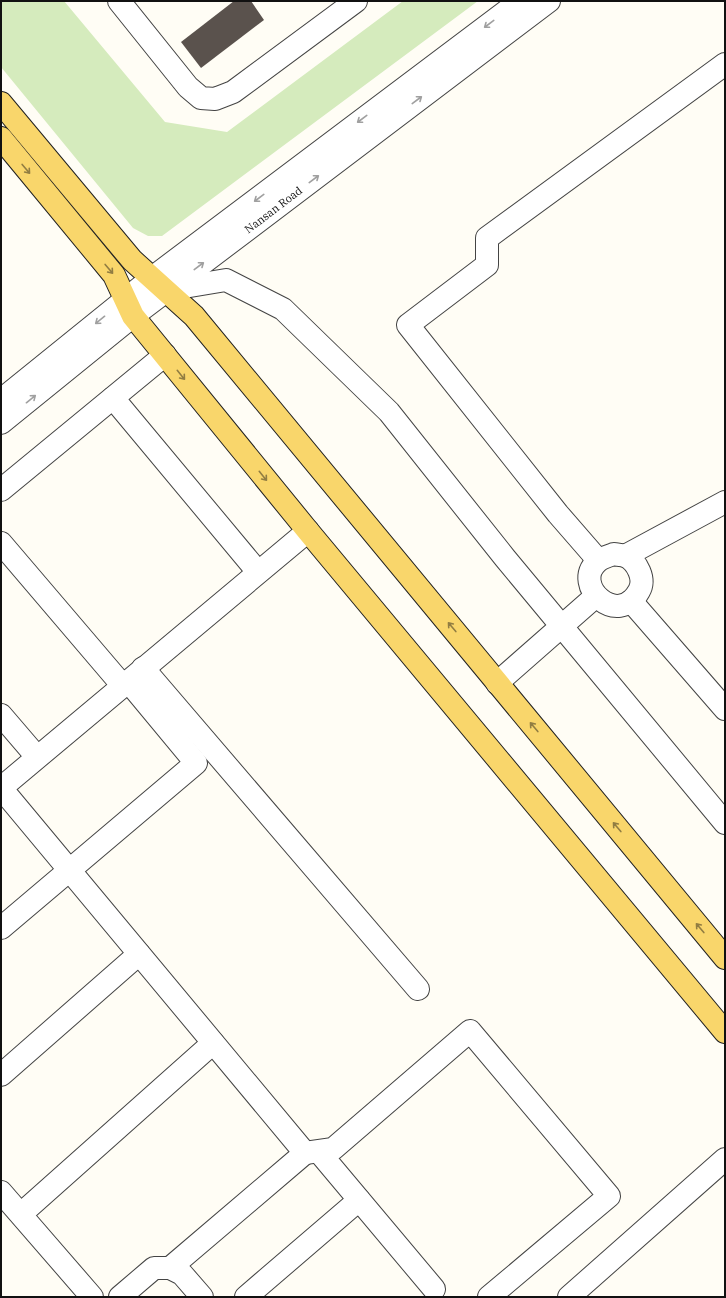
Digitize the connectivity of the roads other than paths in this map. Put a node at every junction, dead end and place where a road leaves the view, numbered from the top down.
1 (119, 1) edge
2 (356, 1) edge
3 (520, 1) edge
4 (549, 1) edge
5 (725, 64) edge
6 (1, 103) edge
7 (1, 138) edge
8 (159, 284) junction
9 (129, 308) junction
10 (165, 356) junction
11 (113, 398) junction
12 (1, 400) edge
13 (1, 423) edge
14 (1, 490) edge
15 (725, 502) edge
16 (308, 531) junction
17 (1, 543) edge
18 (625, 556) junction
19 (598, 560) junction
20 (258, 572) junction
21 (596, 596) junction
22 (631, 602) junction
23 (562, 626) junction
24 (132, 678) junction
25 (497, 683) junction
26 (725, 709) edge
27 (1, 715) edge
28 (37, 758) junction
29 (1, 788) edge
30 (725, 823) edge
31 (69, 870) junction
32 (1, 928) edge
33 (139, 954) junction
34 (725, 958) edge
35 (418, 989) dead end
36 (725, 1032) edge
37 (213, 1043) junction
38 (1, 1075) edge
39 (312, 1152) junction
40 (725, 1159) edge
41 (2, 1195) edge
42 (359, 1200) junction
43 (21, 1214) junction
44 (170, 1268) junction
45 (433, 1294) edge
46 (92, 1297) edge
47 (120, 1297) edge
48 (202, 1297) edge
49 (246, 1297) edge
50 (489, 1297) edge
51 (569, 1297) edge

1 - 2 street
3 -> 8 street, Nansan Road
8 -> 4 street, Nansan Road
5 - 19 street
6 - 8 main road
7 -> 9 main road
8 - 9 street, Nansan Road
8 - 23 street
25 -> 8 main road
9 - 10 main road
9 -> 12 street, Nansan Road
13 -> 9 street, Nansan Road
10 - 11 street
10 -> 16 main road
11 - 14 street
11 - 20 street
15 - 18 street
16 - 20 street
16 - 36 main road
17 - 24 street
18 - 19 street
18 - 22 street
19 - 21 street
20 - 24 street
21 - 22 street
21 - 23 street
22 - 26 street
23 - 25 street
23 - 30 street
24 - 28 street
24 - 31 street
24 - 35 street
34 -> 25 main road
27 - 28 street
28 - 29 street
29 - 31 street
31 - 32 street
31 - 33 street
33 - 37 street
33 - 38 street
37 - 39 street
37 - 43 street
39 - 42 street
39 - 44 street
39 - 50 street
40 - 51 street
41 - 43 street
42 - 45 street
42 - 49 street
43 - 46 street
44 - 47 street
44 - 48 street

